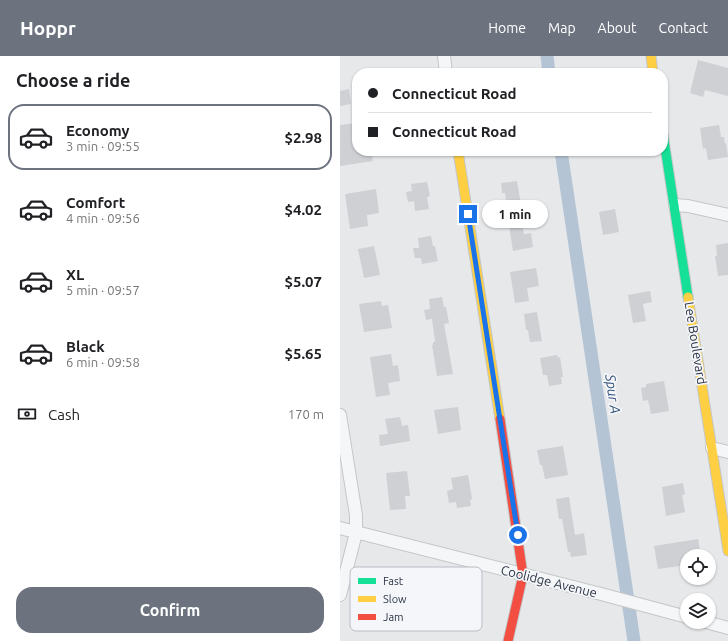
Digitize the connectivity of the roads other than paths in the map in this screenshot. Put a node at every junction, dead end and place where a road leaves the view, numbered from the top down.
1 (444, 56) edge
2 (651, 56) edge
3 (445, 68) edge
4 (652, 68) edge
5 (459, 156) edge
6 (667, 156) edge
7 (675, 205) junction
8 (728, 215) edge
9 (340, 415) edge
10 (712, 448) junction
11 (728, 452) edge
12 (340, 528) edge
13 (356, 533) junction
14 (728, 551) edge
15 (523, 575) junction
16 (340, 595) edge
17 (680, 615) edge
18 (716, 625) edge
19 (728, 628) edge
20 (508, 641) edge

1 - 3 street
2 - 4 street
5 - 15 street
6 - 7 street, Lee Boulevard
7 - 8 street
7 - 10 street, Lee Boulevard
9 - 13 street
10 - 11 street
10 - 14 street, Lee Boulevard
12 - 13 street, Coolidge Avenue
13 - 15 street, Coolidge Avenue
13 - 16 street
15 - 17 street, Coolidge Avenue
15 - 20 street
18 - 19 street

